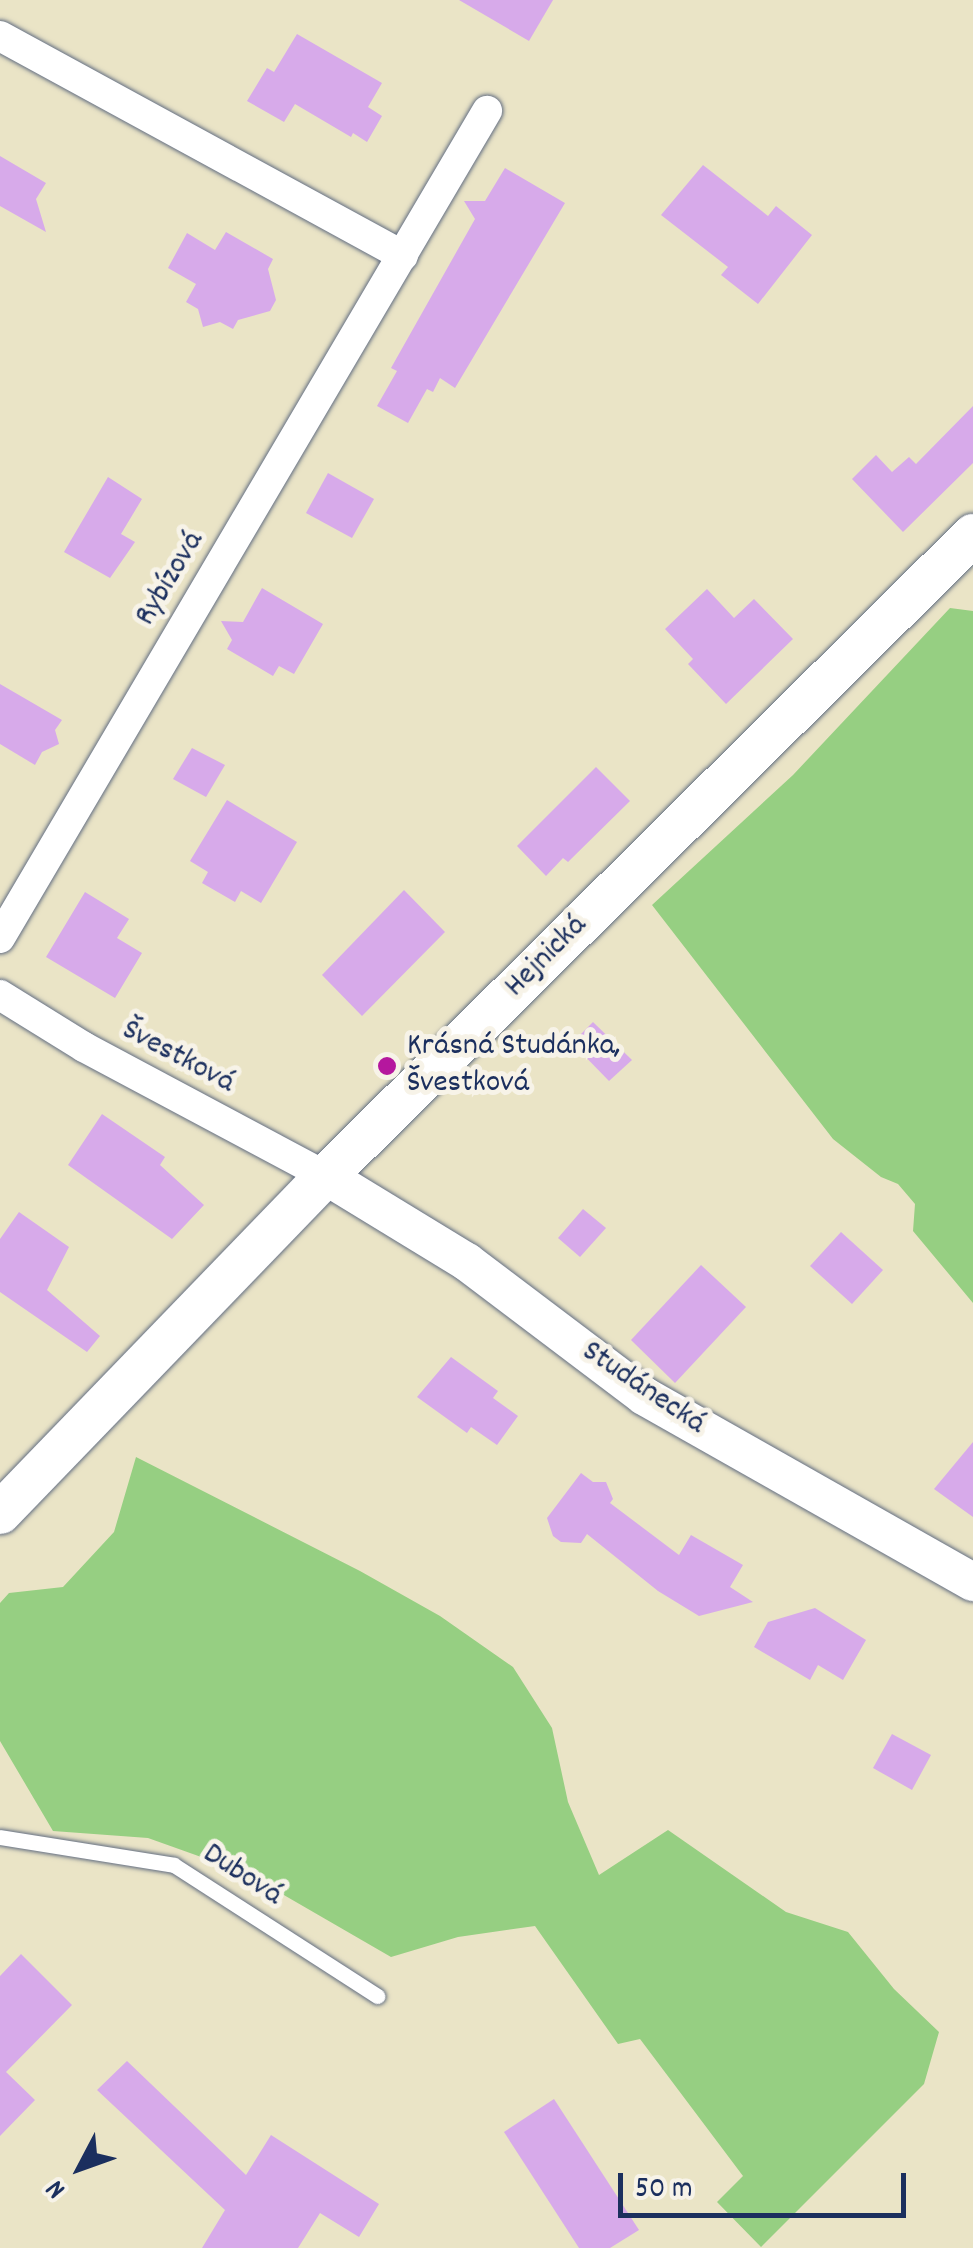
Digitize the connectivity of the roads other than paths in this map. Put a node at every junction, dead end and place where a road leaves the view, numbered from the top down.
1 (0, 36) edge
2 (487, 111) dead end
3 (403, 256) junction
4 (973, 535) edge
5 (0, 938) edge
6 (0, 995) edge
7 (326, 1176) junction
8 (0, 1513) edge
9 (973, 1582) edge
10 (0, 1837) edge
11 (378, 1996) dead end

1 - 3 street
2 - 3 street, Rybízová
3 - 5 street, Rybízová
4 - 7 main road, Hejnická
6 - 7 street, Švestková
7 - 8 main road, Hejnická
7 - 9 street, Studánecká
10 - 11 lane, Dubová

